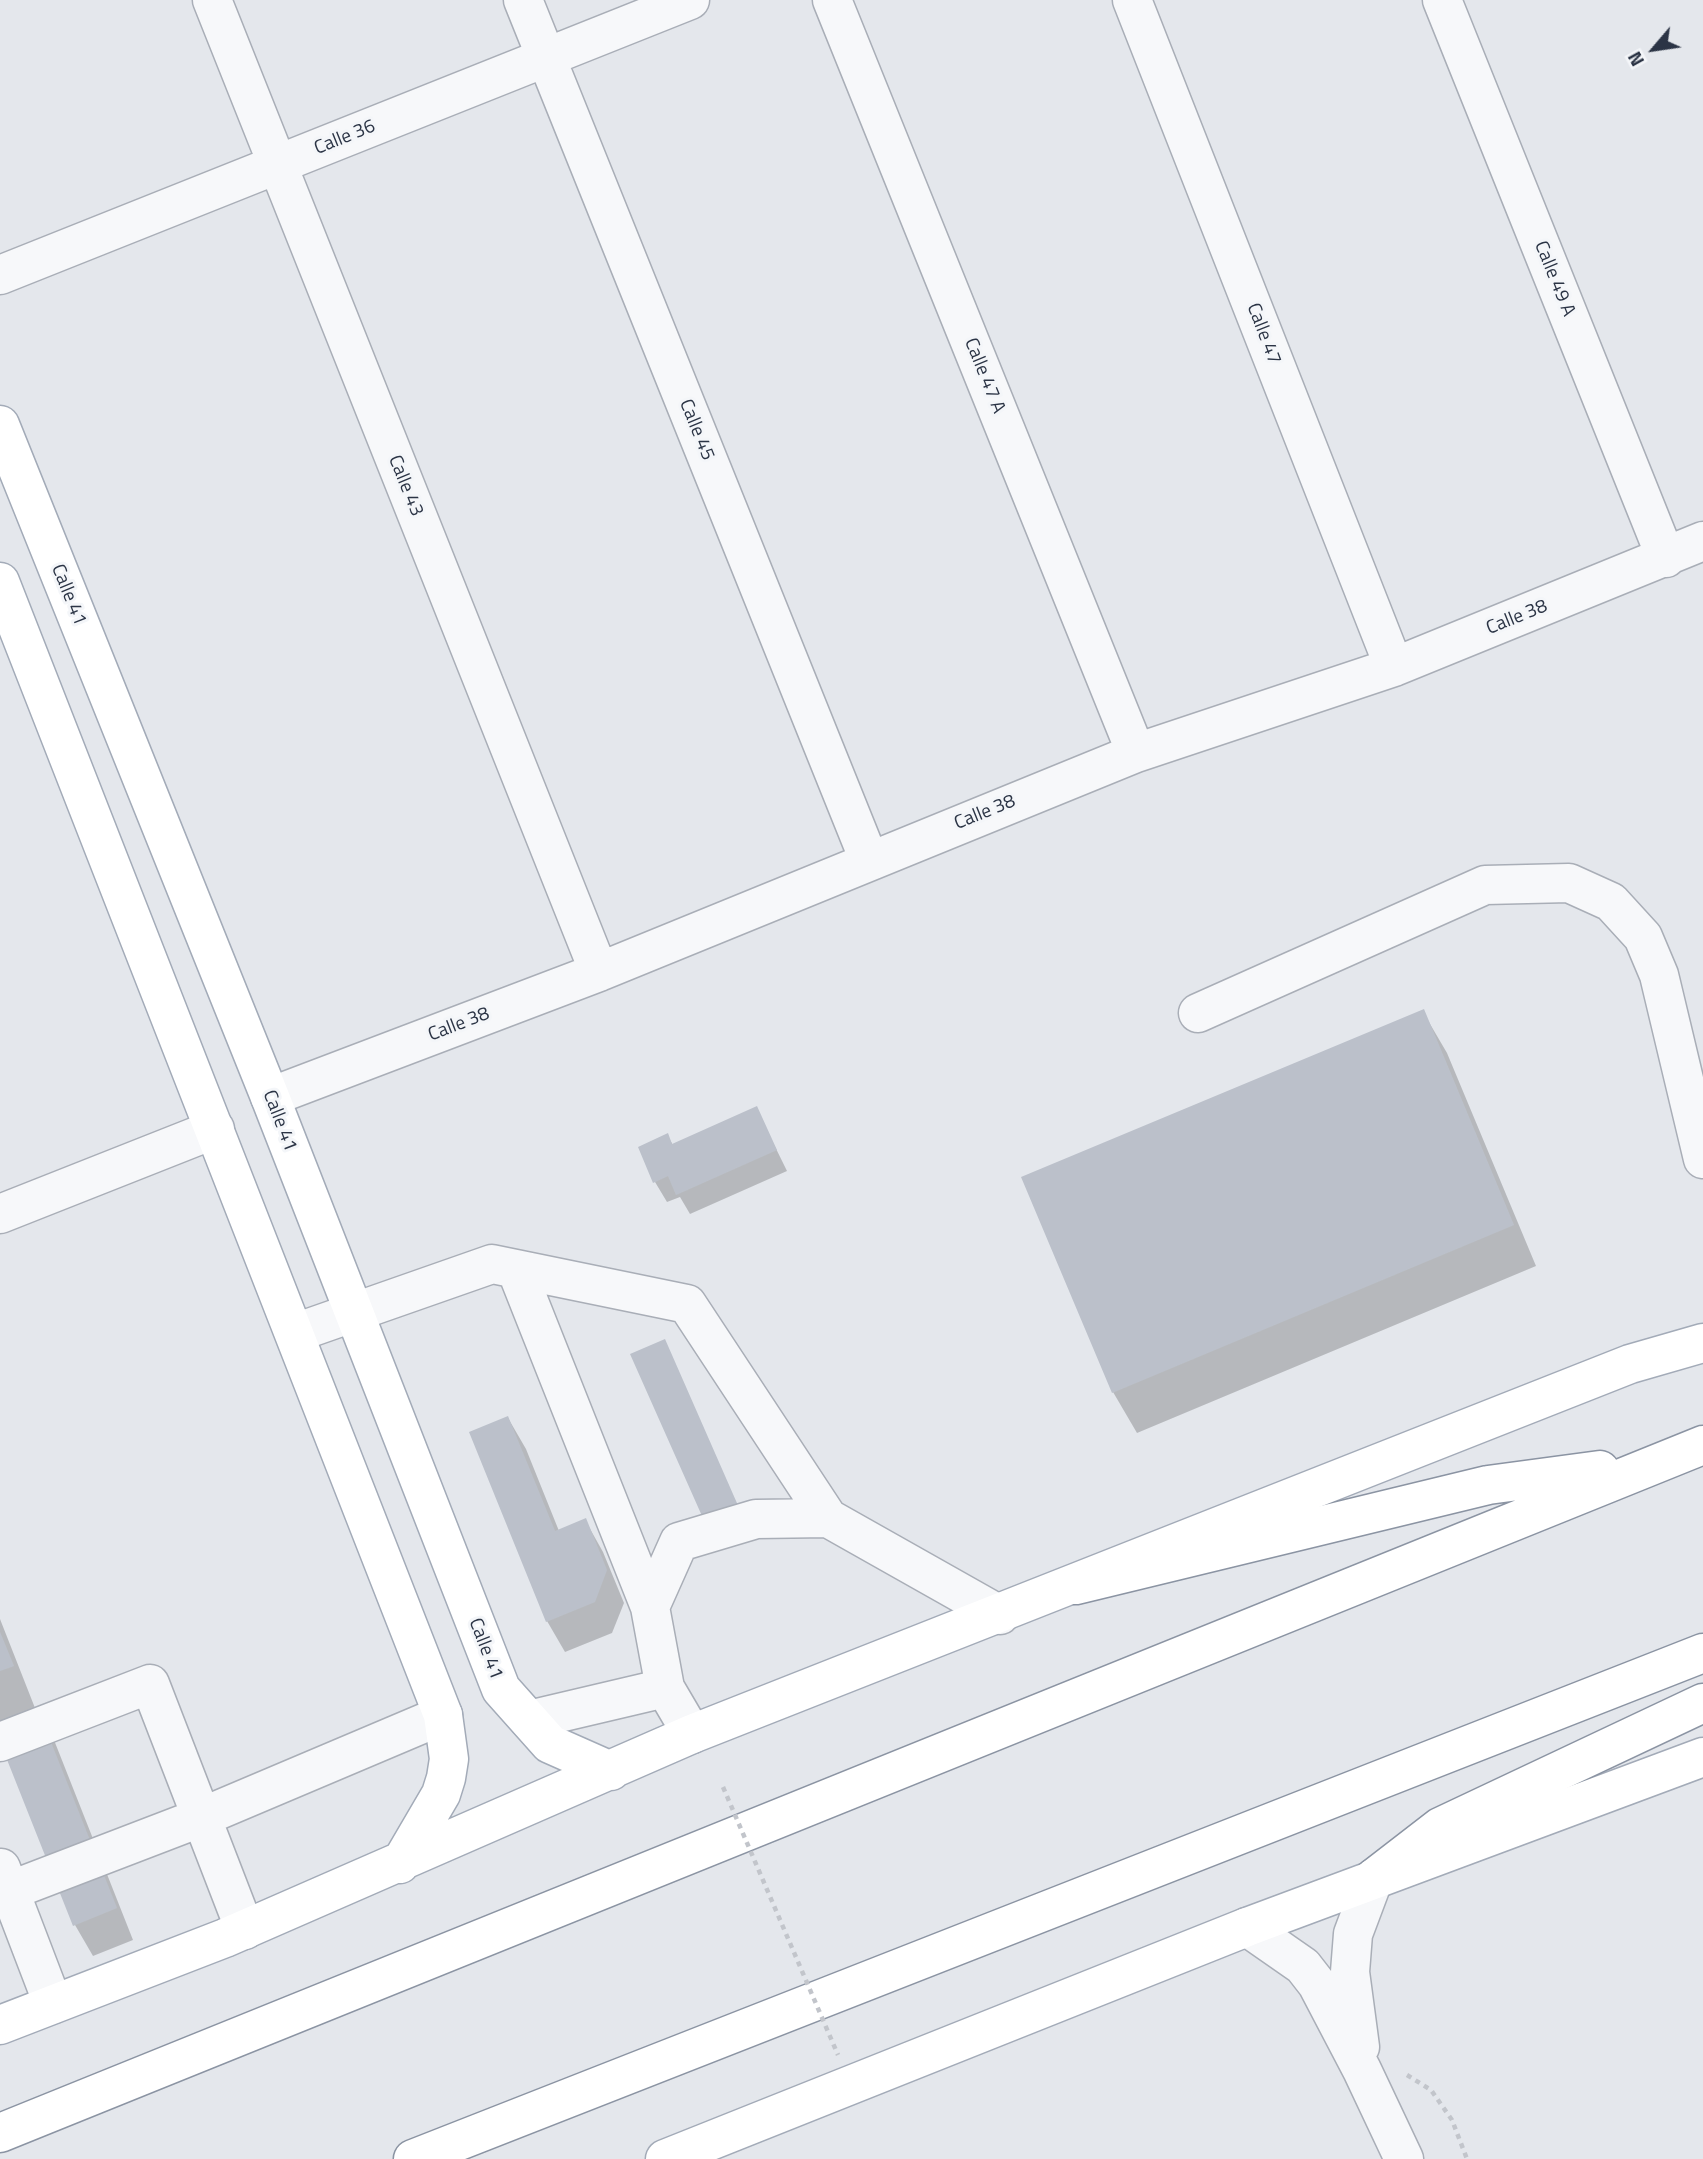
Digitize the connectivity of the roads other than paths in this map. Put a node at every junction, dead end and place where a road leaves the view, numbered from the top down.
1 (212, 0) edge
2 (523, 0) edge
3 (690, 0) edge
4 (832, 0) edge
5 (1132, 0) edge
6 (1442, 0) edge
7 (545, 58) junction
8 (277, 165) junction
9 (0, 275) edge
10 (0, 425) edge
11 (1703, 541) edge
12 (1666, 558) junction
13 (0, 582) edge
14 (1395, 667) junction
15 (1136, 753) junction
16 (869, 860) junction
17 (599, 972) junction
18 (1198, 1013) dead end
19 (270, 1097) junction
20 (215, 1129) junction
21 (1703, 1159) edge
22 (0, 1214) edge
23 (516, 1269) junction
24 (354, 1311) junction
25 (295, 1333) junction
26 (1703, 1343) edge
27 (1703, 1445) edge
28 (1657, 1462) junction
29 (828, 1518) junction
30 (1076, 1584) junction
31 (650, 1607) junction
32 (1000, 1615) junction
33 (1703, 1653) edge
34 (665, 1688) junction
35 (1703, 1703) edge
36 (443, 1715) junction
37 (529, 1720) junction
38 (692, 1734) junction
39 (0, 1742) edge
40 (1703, 1757) edge
41 (611, 1771) junction
42 (202, 1817) junction
43 (400, 1864) junction
44 (1374, 1878) junction
45 (4, 1880) edge
46 (1247, 1927) junction
47 (245, 1930) junction
48 (12, 1935) edge
49 (53, 2004) junction
50 (0, 2025) edge
51 (1366, 2076) junction
52 (0, 2133) edge
53 (413, 2159) edge
54 (665, 2159) edge
55 (1404, 2159) edge

1 - 8 street, Calle 43
2 - 7 street, Calle 45
3 - 7 street, Calle 36
4 - 15 street, Calle 47 A
5 - 14 street, Calle 47
6 - 12 street, Calle 49 A
7 - 8 street, Calle 36
7 - 16 street, Calle 45
8 - 9 street, Calle 36
8 - 17 street, Calle 43
10 - 19 main road, Calle 41
11 - 12 street, Calle 38
12 - 14 street, Calle 38
13 - 20 main road
14 - 15 street, Calle 38
15 - 16 street, Calle 38
16 - 17 street, Calle 38
17 - 19 street, Calle 38
18 - 21 street
19 - 24 main road, Calle 41
20 - 22 street
20 - 25 main road
23 - 24 street
23 - 29 street
23 - 31 street
24 - 25 street
24 - 37 main road, Calle 41
25 - 36 main road
26 - 30 main road
27 - 28 main road
28 - 30 main road
28 - 52 main road
29 - 31 street
29 - 32 street
30 - 32 main road
31 - 34 street
32 - 38 main road
33 - 53 main road
34 - 37 street
34 - 38 street
35 - 44 main road
36 - 42 street
36 - 43 main road
37 - 41 main road, Calle 41
38 - 41 main road
39 - 42 street
40 - 44 main road
41 - 43 main road
42 - 45 street
42 - 47 street
43 - 47 main road
44 - 46 main road
44 - 51 street
45 - 48 street
46 - 51 street
46 - 54 main road
47 - 49 main road
48 - 49 street
49 - 50 main road
51 - 55 street

